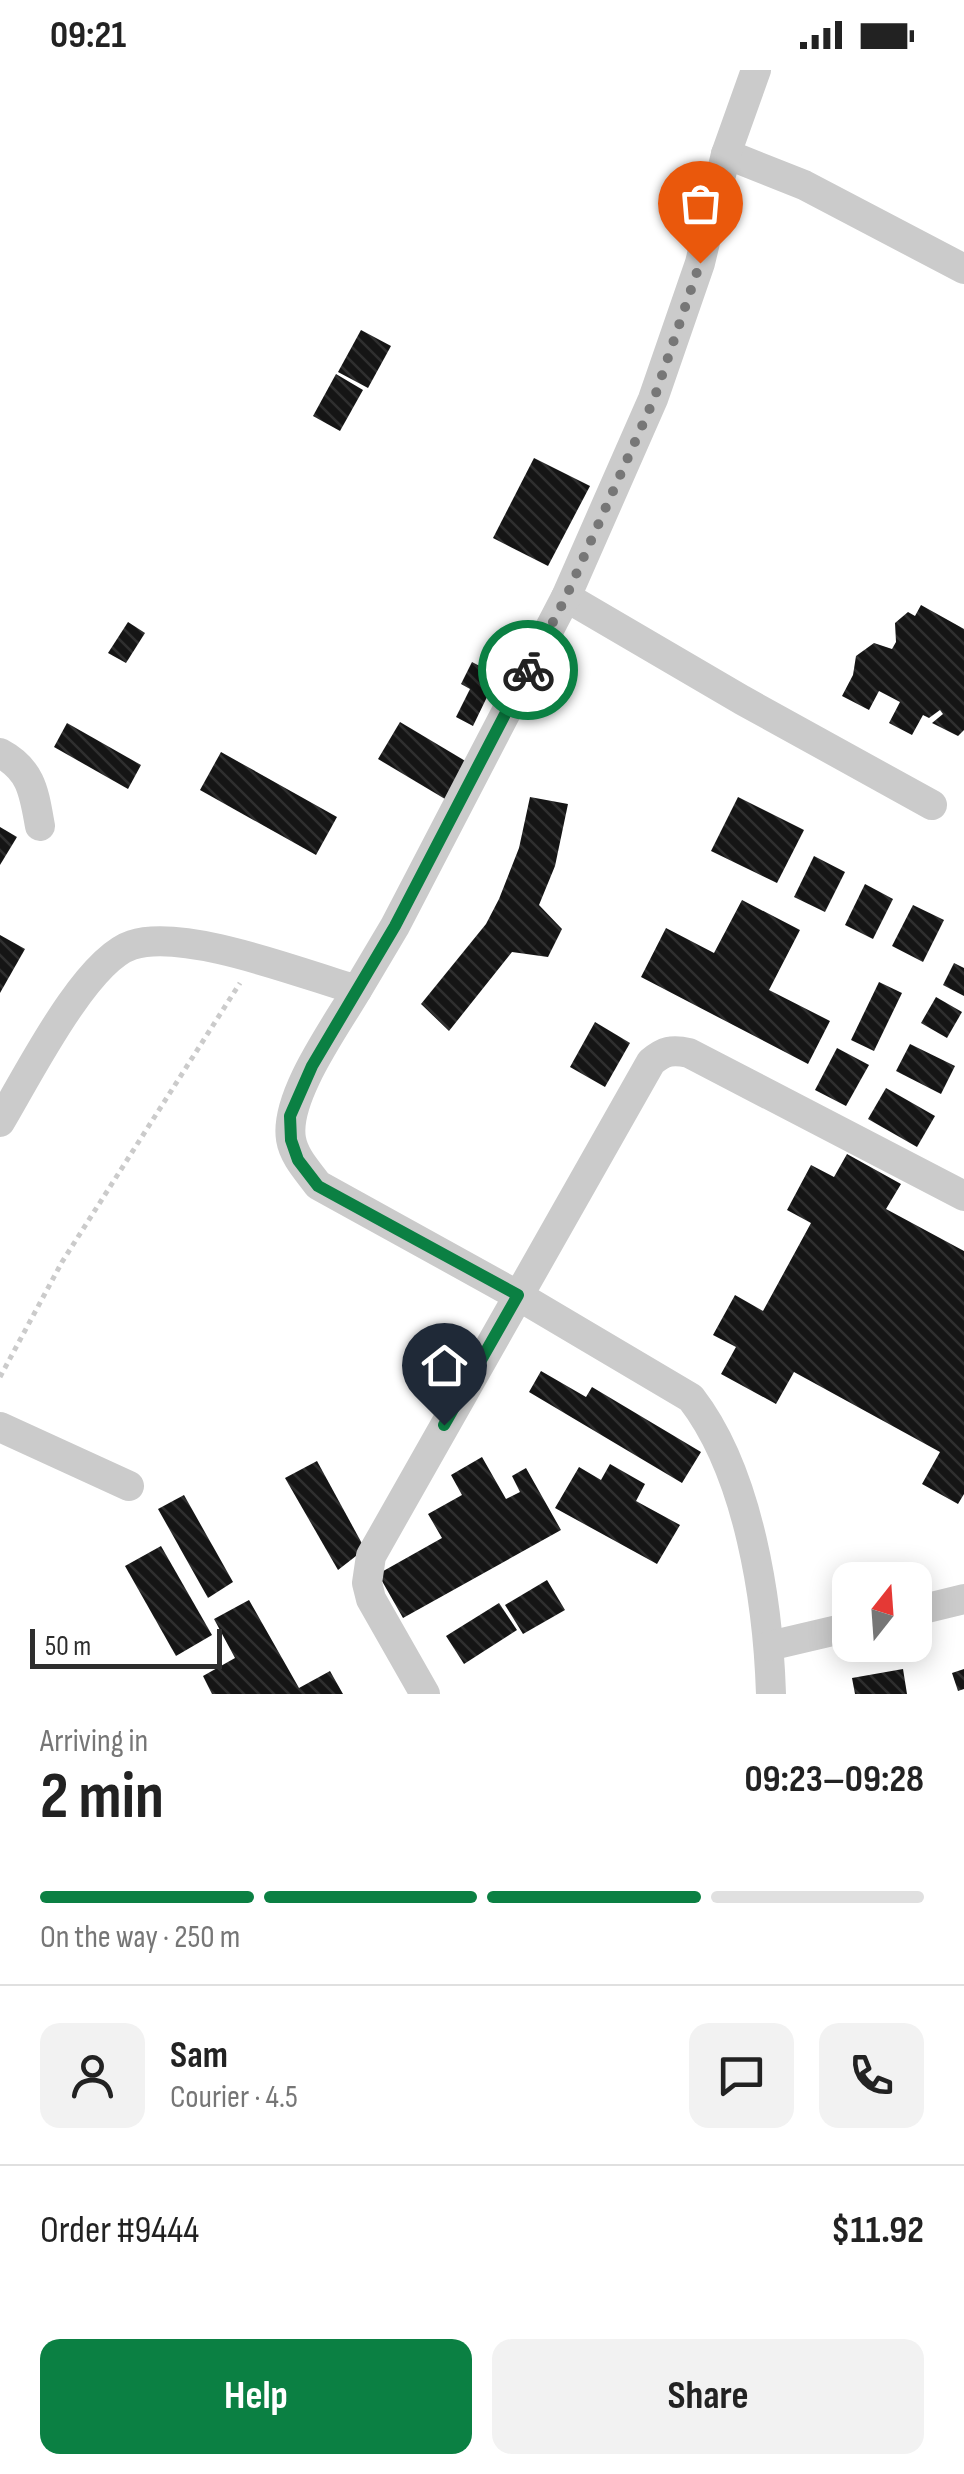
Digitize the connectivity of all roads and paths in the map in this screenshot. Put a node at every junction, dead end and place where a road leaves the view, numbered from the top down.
1 (756, 70) edge
2 (726, 154) junction
3 (964, 269) edge
4 (566, 597) junction
5 (0, 752) edge
6 (932, 805) dead end
7 (40, 826) dead end
8 (255, 960) junction
9 (357, 990) junction
10 (0, 1122) edge
11 (964, 1196) edge
12 (518, 1295) junction
13 (0, 1377) edge
14 (0, 1427) edge
15 (130, 1486) dead end
16 (964, 1600) edge
17 (932, 1607) edge
18 (832, 1631) edge
19 (770, 1646) junction
20 (425, 1694) edge
21 (771, 1694) edge

1 - 2 street
2 - 3 street
2 - 4 street
4 - 6 street
4 - 9 street
5 - 7 street
8 - 9 street
8 - 10 street
8 - 13 path
9 - 12 street
11 - 12 street
12 - 19 street
12 - 20 street
14 - 15 street
16 - 17 street
18 - 19 street
19 - 21 street

